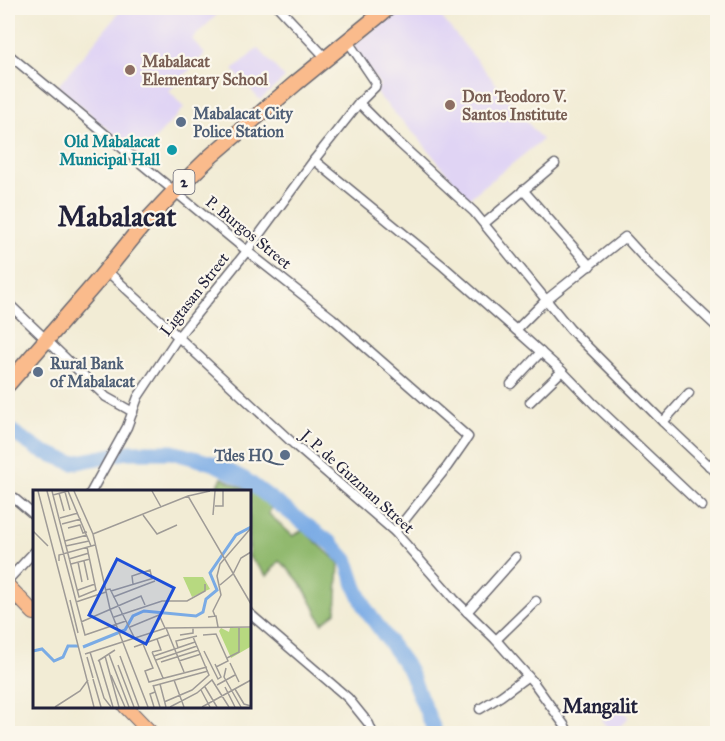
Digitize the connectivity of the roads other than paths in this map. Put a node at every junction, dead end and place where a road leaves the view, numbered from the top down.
1 (279, 8) edge
2 (388, 8) edge
3 (347, 40) junction
4 (8, 54) edge
5 (326, 58) junction
6 (359, 103) junction
7 (314, 160) junction
8 (555, 164) dead end
9 (523, 190) junction
10 (174, 192) junction
11 (485, 223) junction
12 (247, 251) junction
13 (590, 266) junction
14 (106, 270) junction
15 (546, 300) junction
16 (8, 303) edge
17 (717, 328) edge
18 (516, 330) junction
19 (178, 337) junction
20 (45, 340) junction
21 (541, 352) junction
22 (562, 371) junction
23 (8, 384) edge
24 (511, 384) dead end
25 (689, 393) dead end
26 (530, 402) dead end
27 (133, 412) junction
28 (663, 422) junction
29 (717, 458) edge
30 (709, 466) junction
31 (717, 474) edge
32 (93, 490) edge
33 (8, 493) edge
34 (702, 506) dead end
35 (33, 514) edge
36 (395, 532) junction
37 (33, 553) edge
38 (516, 557) dead end
39 (8, 580) edge
40 (8, 586) edge
41 (536, 601) dead end
42 (33, 612) edge
43 (467, 612) junction
44 (250, 613) edge
45 (496, 640) junction
46 (528, 676) junction
47 (127, 708) edge
48 (480, 709) dead end
49 (152, 734) edge
50 (373, 734) edge
51 (569, 734) edge

1 - 5 street
2 - 3 highway, 2
3 - 5 highway, 2
3 - 6 street, Ligtasan Street
4 - 10 street, P. Burgos Street
5 - 10 highway, 2
6 - 7 street, Ligtasan Street
6 - 11 street
7 - 12 street, Ligtasan Street
7 - 18 street
8 - 9 street
9 - 11 street
9 - 13 street
10 - 12 street, P. Burgos Street
10 - 14 highway, 2
11 - 15 street
12 - 19 street, Ligtasan Street
12 - 36 street, P. Burgos Street
13 - 15 street
13 - 17 street
14 - 19 street, J. P. de Guzman Street
14 - 20 highway, 2
15 - 18 street
15 - 28 street
16 - 20 street
18 - 21 street
19 - 27 street, Ligtasan Street
19 - 36 street, J. P. de Guzman Street
20 - 23 highway, 2
20 - 27 street
21 - 22 street
21 - 24 street
22 - 26 street
22 - 34 street
25 - 28 street
27 - 32 street, Ligtasan Street
28 - 30 street
29 - 30 street
30 - 31 street
33 - 35 street
36 - 43 street, J. P. de Guzman Street
37 - 39 street
38 - 43 street
40 - 42 main road
41 - 45 street
43 - 45 street, J. P. de Guzman Street
44 - 50 street
45 - 46 street, J. P. de Guzman Street
46 - 48 street
46 - 51 street, J. P. de Guzman Street
47 - 49 main road

